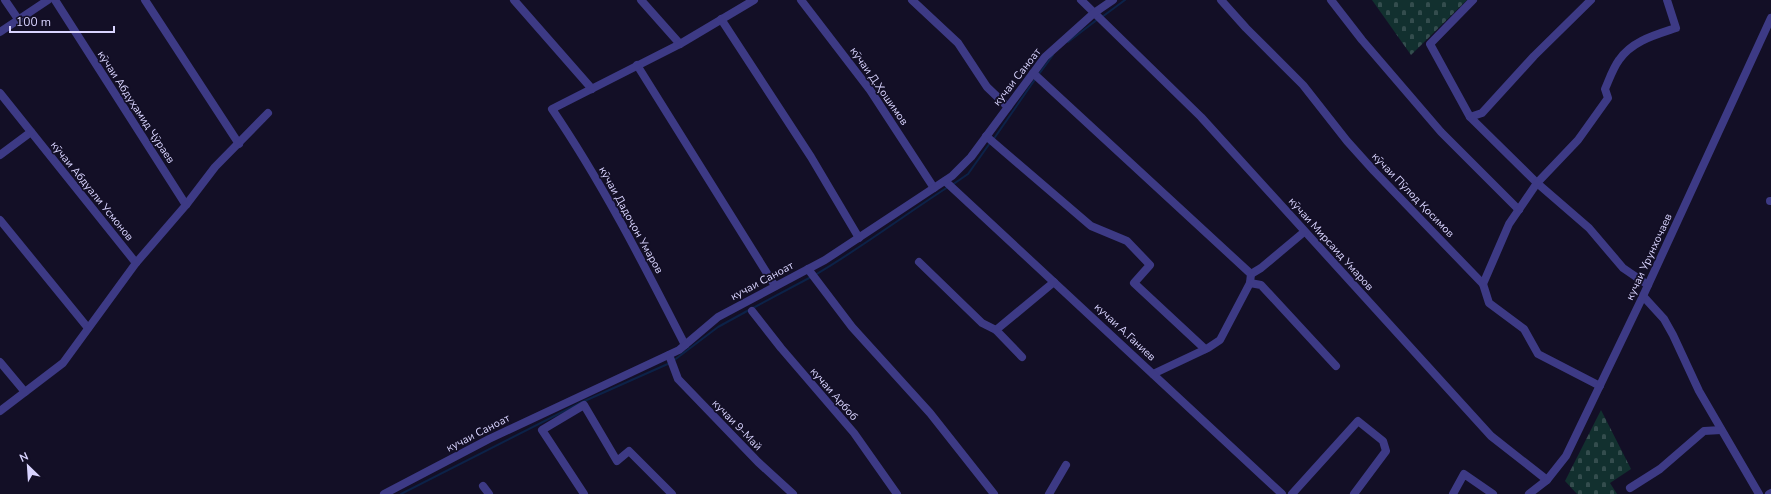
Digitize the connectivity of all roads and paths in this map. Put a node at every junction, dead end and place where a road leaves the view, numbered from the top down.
1 (5, 0) edge
2 (48, 0) edge
3 (55, 0) edge
4 (145, 0) edge
5 (514, 0) edge
6 (641, 0) edge
7 (754, 0) edge
8 (801, 0) edge
9 (912, 0) edge
10 (1081, 0) edge
11 (1113, 0) edge
12 (1221, 0) edge
13 (1331, 0) edge
14 (1472, 0) edge
15 (1591, 0) edge
16 (1667, 0) edge
17 (1098, 16) junction
18 (1771, 18) edge
19 (18, 19) junction
20 (721, 19) junction
21 (0, 32) edge
22 (680, 44) junction
23 (637, 66) junction
24 (1036, 76) junction
25 (592, 89) junction
26 (0, 93) edge
27 (1008, 107) junction
28 (268, 113) dead end
29 (1470, 117) junction
30 (31, 132) junction
31 (990, 139) junction
32 (239, 144) junction
33 (0, 155) edge
34 (1537, 182) junction
35 (948, 184) junction
36 (934, 188) junction
37 (186, 205) junction
38 (1519, 210) junction
39 (0, 220) edge
40 (1304, 232) junction
41 (858, 238) junction
42 (919, 262) dead end
43 (136, 263) junction
44 (811, 274) junction
45 (1252, 274) junction
46 (1054, 282) junction
47 (1250, 283) junction
48 (1483, 284) junction
49 (1648, 285) junction
50 (775, 286) junction
51 (1643, 296) junction
52 (752, 311) dead end
53 (88, 328) junction
54 (996, 330) junction
55 (685, 345) junction
56 (1205, 349) junction
57 (1022, 357) dead end
58 (670, 360) junction
59 (0, 362) edge
60 (1336, 366) dead end
61 (1153, 374) junction
62 (1600, 386) junction
63 (25, 392) junction
64 (0, 411) edge
65 (1721, 430) junction
66 (1066, 465) dead end
67 (1547, 480) junction
68 (483, 486) dead end
69 (1630, 488) dead end
70 (384, 494) edge
71 (489, 494) edge
72 (584, 494) edge
73 (672, 494) edge
74 (793, 494) edge
75 (897, 494) edge
76 (994, 494) edge
77 (1049, 494) edge
78 (1282, 494) edge
79 (1292, 494) edge
80 (1354, 494) edge
81 (1453, 494) edge
82 (1493, 494) edge
83 (1529, 494) edge
84 (1759, 494) edge

1 - 19 street
2 - 19 street
3 - 37 street, кӯчаи Абдуҳамид Ҷӯраев
4 - 32 street
5 - 25 street
6 - 22 street
7 - 20 street
8 - 36 street, кӯчаи Д.Ҳошимов
9 - 27 street
10 - 17 street, кӯчаи Мирсаид Умаров
11 - 17 street, кучаи Саноат
12 - 48 street, кӯчаи Пӯлод Қосимов
13 - 38 street
14 - 29 street
15 - 29 street
16 - 34 street
17 - 24 street, кучаи Саноат
17 - 40 street, кӯчаи Мирсаид Умаров
18 - 49 street, кучаи Урунхочаев
19 - 21 street
20 - 22 street
20 - 41 street
22 - 23 street
23 - 25 street
23 - 50 street
24 - 27 street, кучаи Саноат
24 - 45 street
25 - 55 street, кӯчаи Дадоҷон Умаров
26 - 30 street, кӯчаи Абдуали Усмонов
27 - 31 street, кучаи Саноат
28 - 32 street
29 - 34 street
30 - 33 street
30 - 43 street, кӯчаи Абдуали Усмонов
31 - 35 street, кучаи Саноат
31 - 56 street
32 - 37 street
34 - 38 street
34 - 49 street
35 - 36 street, кучаи Саноат
35 - 46 street, кучаи А.Ганиев
36 - 41 street, кучаи Саноат
37 - 43 street
38 - 48 street
39 - 53 street
40 - 45 street
40 - 67 street, кӯчаи Мирсаид Умаров
41 - 44 street, кучаи Саноат
42 - 54 street
43 - 53 street
44 - 50 street, кучаи Саноат
44 - 76 street
45 - 47 street
46 - 54 street
46 - 61 street, кучаи А.Ганиев
47 - 56 street
47 - 60 street
48 - 62 street, кӯчаи Пӯлод Қосимов
49 - 51 street, кучаи Урунхочаев
50 - 55 street, кучаи Саноат
51 - 62 street, кучаи Урунхочаев
51 - 65 street
52 - 75 street, кучаи Арбоб
53 - 63 street
54 - 57 street
55 - 58 street, кучаи Саноат
56 - 61 street
58 - 70 street, кучаи Саноат
58 - 74 street, кучаи 9-Май
59 - 63 street
61 - 78 street, кучаи А.Ганиев
62 - 67 street, кучаи Урунхочаев
63 - 64 street
65 - 69 street
65 - 84 street
66 - 77 street
67 - 83 street, кучаи Урунхочаев
68 - 71 street
72 - 73 street
79 - 80 street
81 - 82 street

